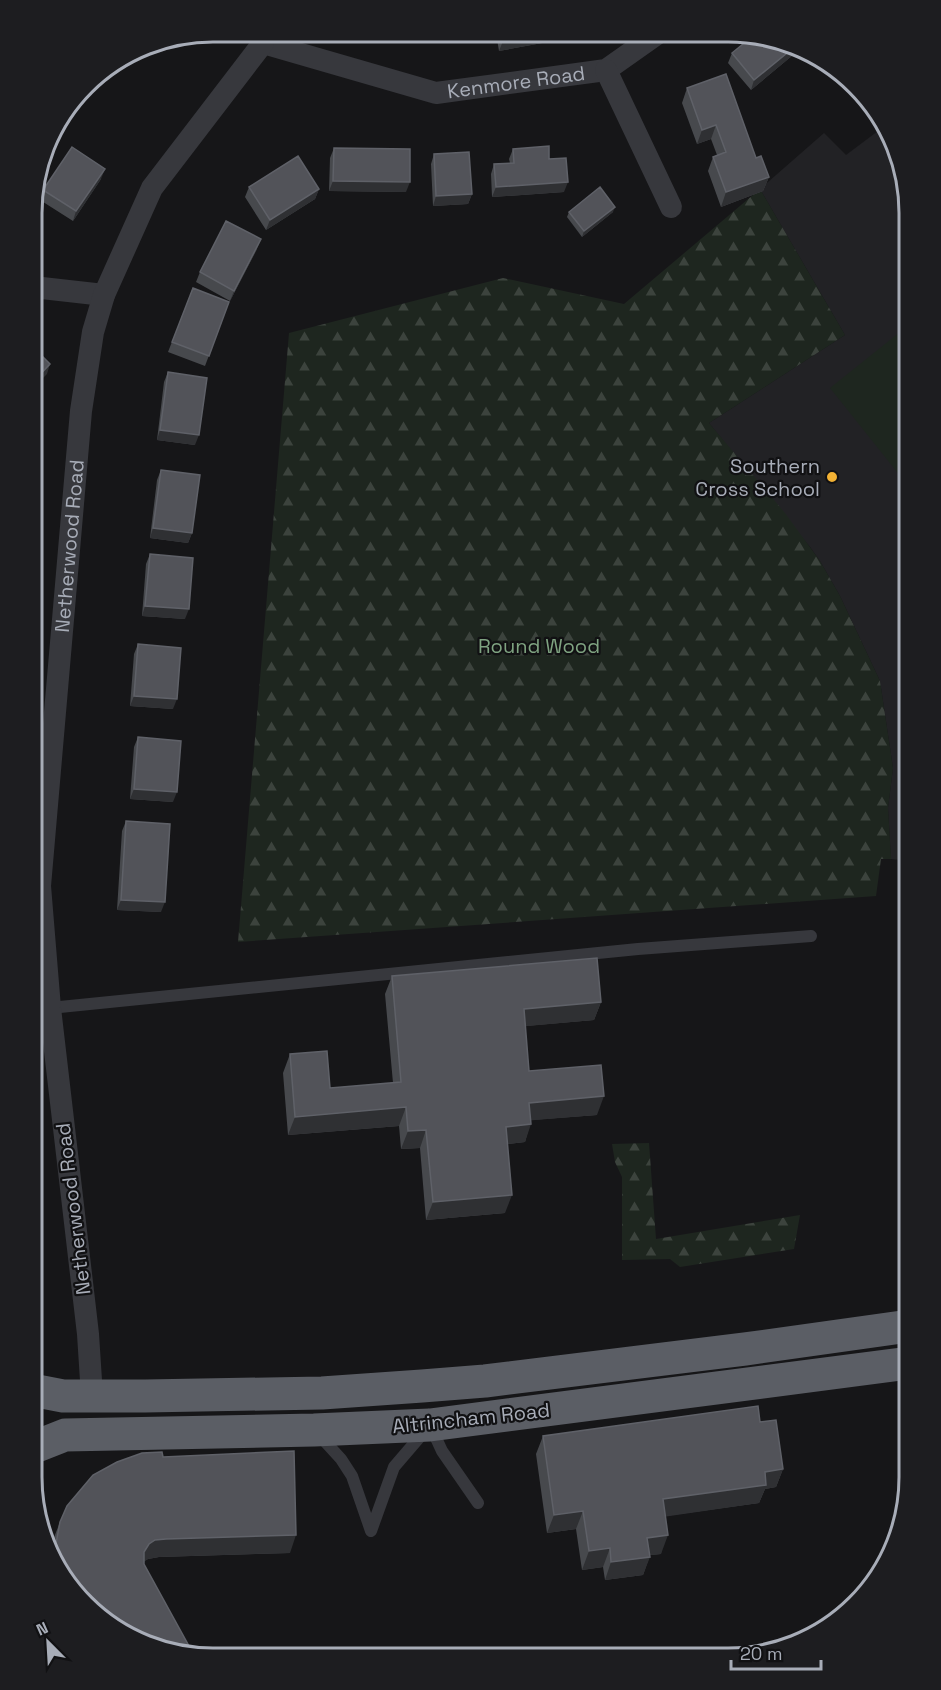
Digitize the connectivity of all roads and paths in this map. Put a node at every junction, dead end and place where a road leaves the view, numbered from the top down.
1 (259, 42) edge
2 (278, 42) edge
3 (646, 42) edge
4 (606, 70) junction
5 (670, 207) dead end
6 (42, 288) edge
7 (104, 295) junction
8 (42, 860) edge
9 (811, 936) dead end
10 (42, 979) edge
11 (50, 1008) junction
12 (899, 1327) edge
13 (899, 1364) edge
14 (42, 1392) edge
15 (92, 1396) junction
16 (430, 1425) junction
17 (314, 1430) junction
18 (42, 1444) edge
19 (478, 1503) dead end

1 - 7 street, Netherwood Road
2 - 4 street, Kenmore Road
3 - 4 street, Kenmore Road
4 - 5 street
6 - 7 street
7 - 8 street, Netherwood Road
9 - 11 lane
10 - 11 street, Netherwood Road
11 - 15 street, Netherwood Road
12 - 15 highway, Altrincham Road
13 - 16 highway, Altrincham Road
14 - 15 highway, Altrincham Road
16 - 17 highway, Altrincham Road
16 - 17 lane
16 - 19 lane
17 - 18 highway, Altrincham Road

